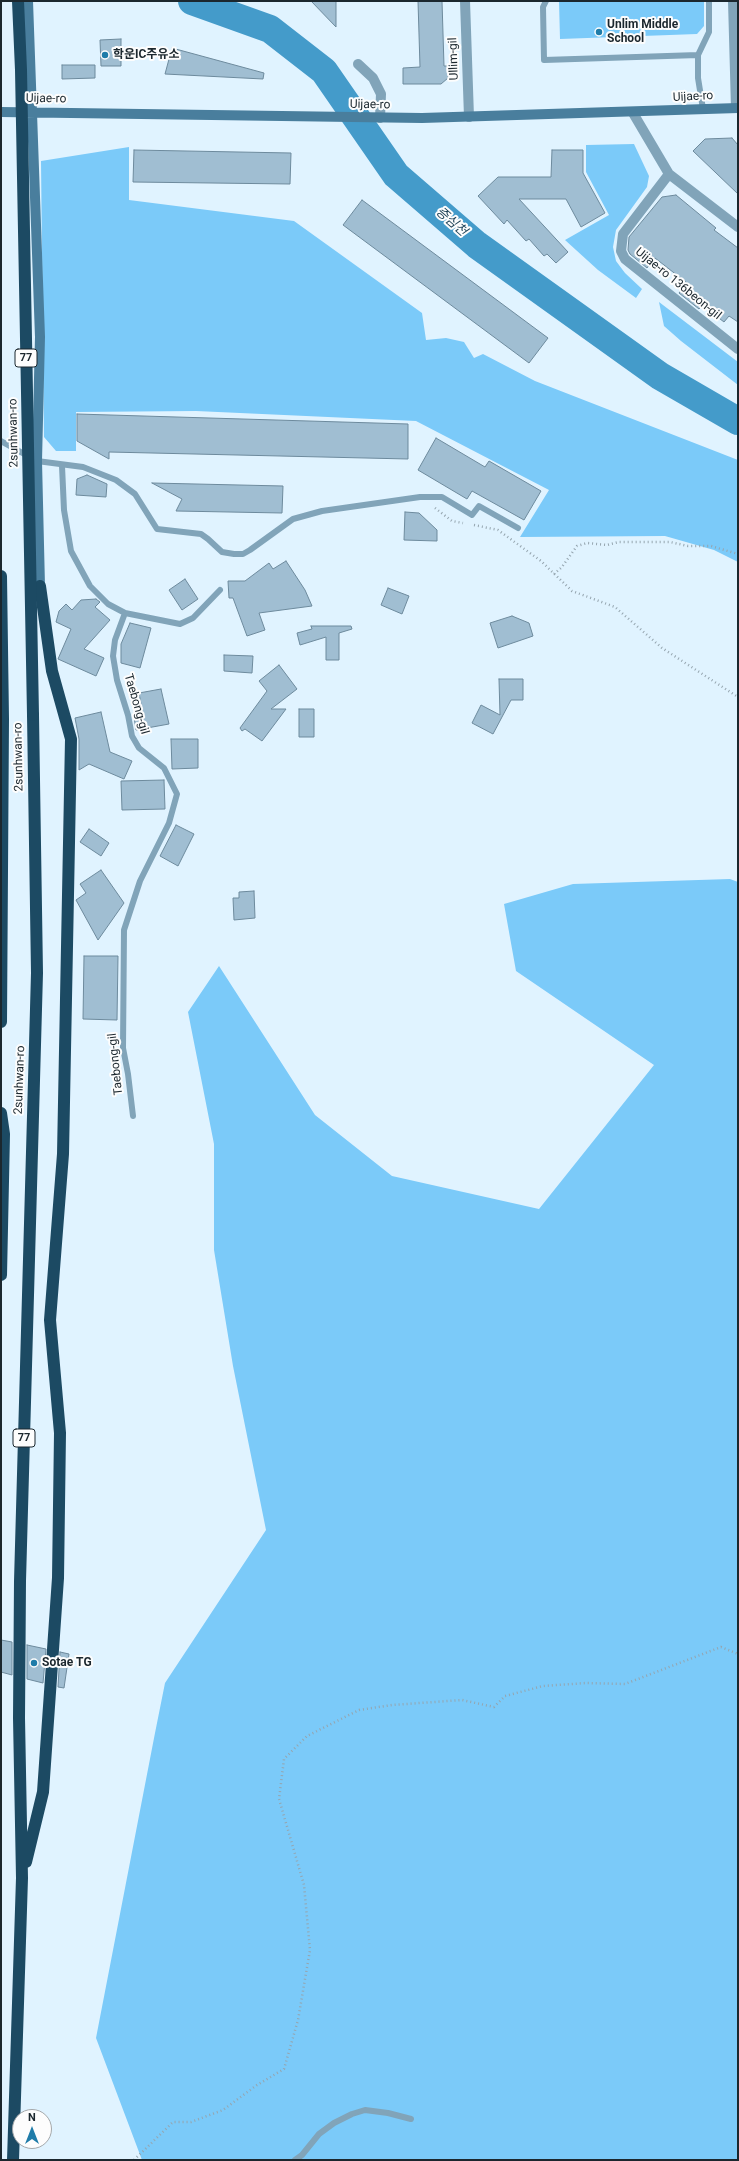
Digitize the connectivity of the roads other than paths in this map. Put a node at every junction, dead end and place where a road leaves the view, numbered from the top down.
1 (18, 1) edge
2 (28, 1) edge
3 (465, 1) edge
4 (546, 1) edge
5 (709, 1) edge
6 (733, 1) edge
7 (698, 55) junction
8 (358, 64) dead end
9 (737, 108) edge
10 (703, 109) junction
11 (1, 112) edge
12 (32, 112) junction
13 (633, 112) junction
14 (469, 117) junction
15 (380, 118) junction
16 (669, 174) junction
17 (738, 227) edge
18 (738, 349) edge
19 (1, 441) edge
20 (37, 461) junction
21 (62, 466) junction
22 (518, 528) dead end
23 (1, 576) edge
24 (40, 586) joint
25 (220, 590) dead end
26 (125, 613) junction
27 (1, 1022) edge
28 (1, 1113) edge
29 (133, 1116) dead end
30 (1, 1275) edge
31 (22, 1878) junction
32 (411, 2119) dead end
33 (13, 2160) edge
34 (295, 2160) edge

1 - 31 highway, 2sunhwan-ro / 77, bridge
2 - 12 main road
3 - 14 street, Ullim-gil
4 - 7 lane
5 - 7 lane
6 - 9 street
7 - 10 lane
8 - 15 street
9 - 10 main road, Uijae-ro
10 - 13 main road, Uijae-ro
11 - 12 main road, Uijae-ro
12 - 15 main road, Uijae-ro
12 - 20 main road
13 - 14 main road, Uijae-ro
13 - 16 street
14 - 15 main road, Uijae-ro
16 - 17 street
16 - 18 street, Uijae-ro 136beon-gil
19 - 20 lane
20 - 21 lane
20 - 24 main road
21 - 22 lane
21 - 26 lane
23 - 27 highway, 2sunhwan-ro
24 - 31 highway
25 - 26 lane
26 - 29 lane, Taebong-gil
28 - 30 highway, 2sunhwan-ro
31 - 33 highway, 2sunhwan-ro / 77
32 - 34 lane

